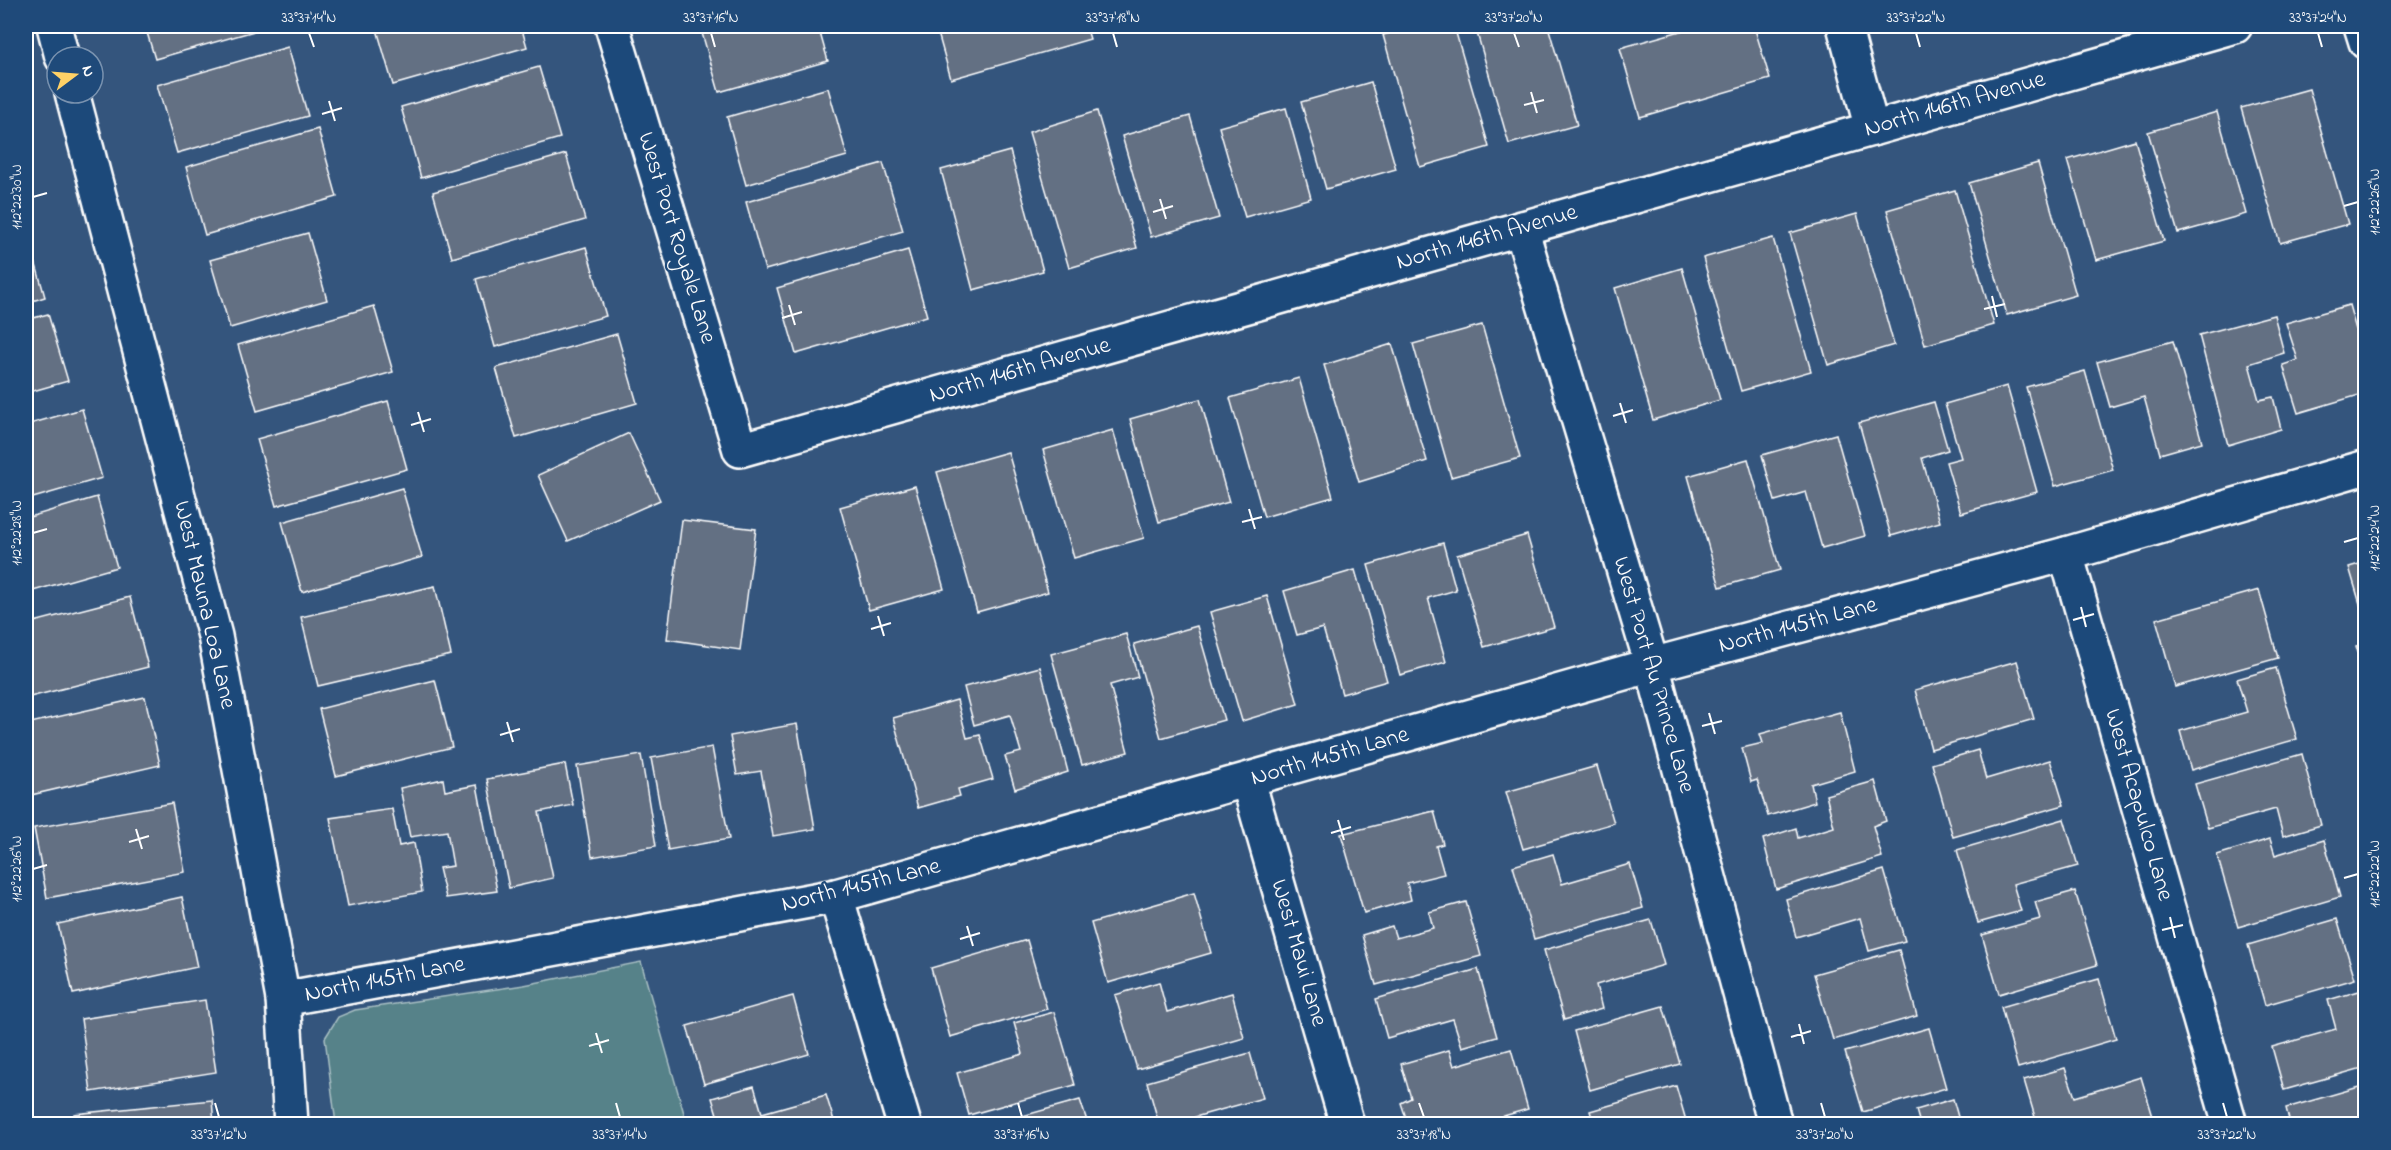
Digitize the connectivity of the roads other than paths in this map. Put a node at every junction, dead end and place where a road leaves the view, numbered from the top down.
1 (54, 26) edge
2 (612, 26) edge
3 (1844, 26) edge
4 (2235, 26) edge
5 (2361, 26) edge
6 (2366, 42) edge
7 (59, 45) edge
8 (75, 105) edge
9 (1872, 129) junction
10 (1521, 228) junction
11 (740, 450) joint
12 (2366, 467) edge
13 (2066, 554) junction
14 (1652, 665) junction
15 (1248, 781) junction
16 (836, 896) junction
17 (283, 999) junction
18 (291, 1125) edge
19 (904, 1125) edge
20 (1347, 1125) edge
21 (1775, 1125) edge
22 (2230, 1125) edge

1 - 7 street
2 - 11 street, West Port Royale Lane
3 - 9 street
4 - 9 street, North 146th Avenue
5 - 6 street
8 - 17 street, West Mauna Loa Lane
9 - 10 street, North 146th Avenue
10 - 11 street, North 146th Avenue
10 - 14 street, West Port Au Prince Lane
12 - 13 street, North 145th Lane
13 - 14 street, North 145th Lane
13 - 22 street, West Acapulco Lane
14 - 15 street, North 145th Lane
14 - 21 street, West Port Au Prince Lane
15 - 16 street, North 145th Lane
15 - 20 street, West Maui Lane
16 - 17 street, North 145th Lane
16 - 19 street
17 - 18 street, West Mauna Loa Lane

